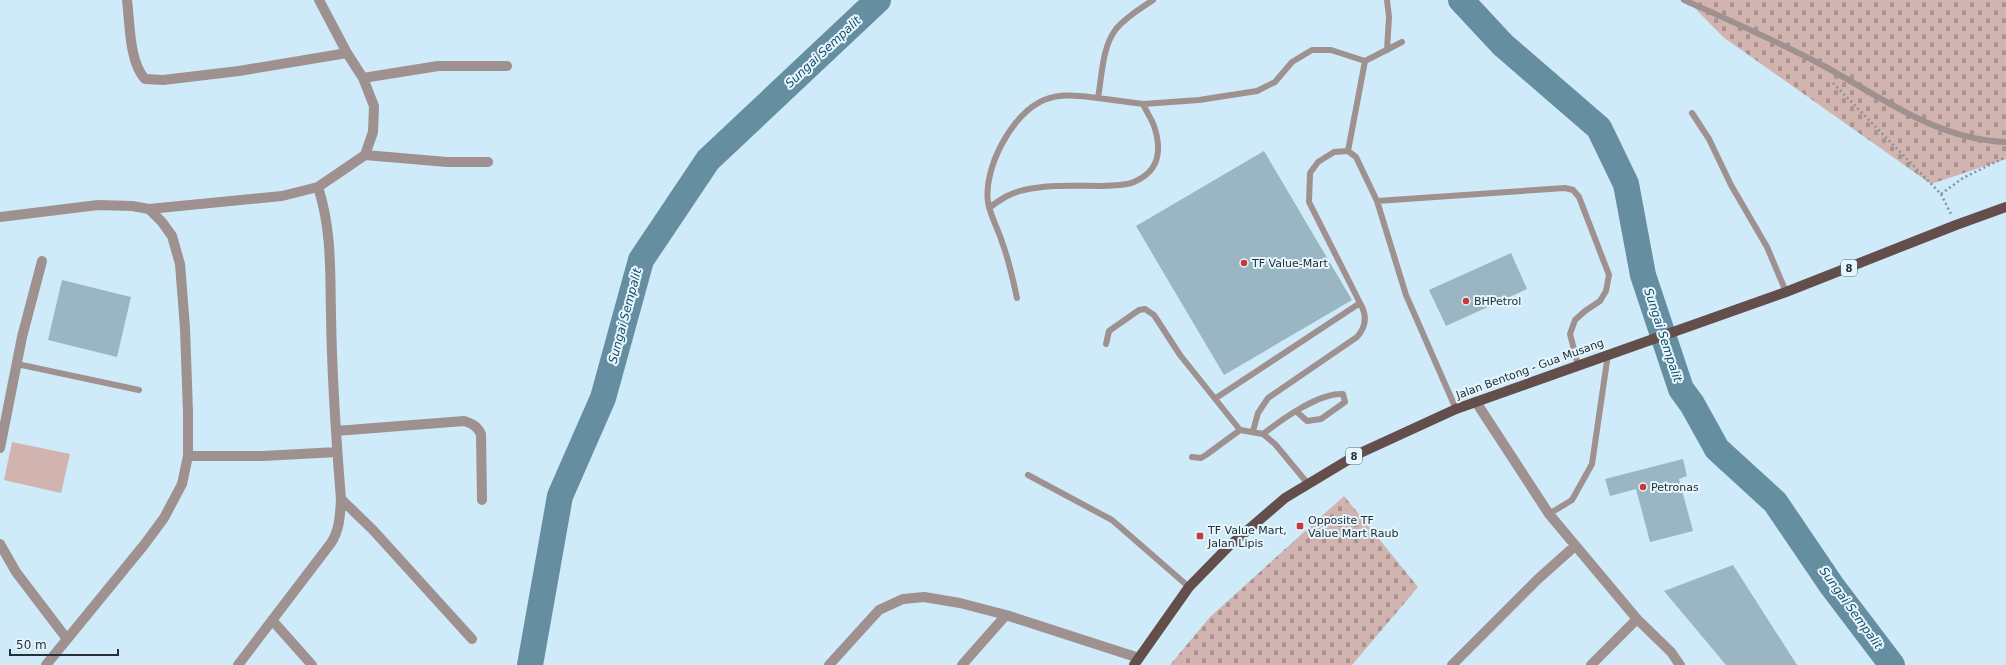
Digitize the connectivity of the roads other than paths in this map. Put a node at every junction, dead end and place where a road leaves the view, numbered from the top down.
1 (127, 0) edge
2 (319, 0) edge
3 (1152, 0) edge
4 (1387, 0) edge
5 (1684, 0) edge
6 (1402, 42) dead end
7 (1387, 50) junction
8 (347, 54) junction
9 (1365, 61) junction
10 (507, 66) dead end
11 (363, 78) junction
12 (1098, 98) junction
13 (1144, 104) junction
14 (1692, 113) dead end
15 (2006, 142) edge
16 (1348, 152) junction
17 (365, 155) junction
18 (488, 162) dead end
19 (318, 187) junction
20 (1378, 201) junction
21 (989, 208) junction
22 (2006, 208) edge
23 (149, 209) junction
24 (0, 217) edge
25 (42, 261) dead end
26 (1786, 292) junction
27 (1018, 298) dead end
28 (1360, 303) junction
29 (1106, 344) dead end
30 (1608, 354) junction
31 (17, 364) junction
32 (1578, 365) junction
33 (139, 390) dead end
34 (1216, 398) junction
35 (1476, 402) junction
36 (1456, 408) junction
37 (1296, 411) junction
38 (1240, 430) junction
39 (336, 431) junction
40 (1253, 431) junction
41 (1263, 434) junction
42 (0, 448) edge
43 (337, 452) junction
44 (188, 456) junction
45 (1192, 457) dead end
46 (1028, 475) dead end
47 (1310, 485) junction
48 (341, 499) junction
49 (482, 500) dead end
50 (1549, 514) junction
51 (0, 544) edge
52 (1575, 546) junction
53 (1189, 587) junction
54 (1006, 615) junction
55 (1637, 619) junction
56 (272, 620) junction
57 (68, 639) junction
58 (472, 639) dead end
59 (1136, 661) edge
60 (46, 665) edge
61 (238, 665) edge
62 (312, 665) edge
63 (829, 665) edge
64 (962, 665) edge
65 (1452, 665) edge
66 (1591, 665) edge
67 (1680, 665) edge

1 - 8 street
2 - 8 street
3 - 12 lane
4 - 7 lane
5 - 15 lane
6 - 7 lane
7 - 9 lane
8 - 11 street
9 - 13 lane
9 - 16 lane
10 - 11 street
11 - 17 street
12 - 13 lane
12 - 21 lane
13 - 21 lane
14 - 26 lane
16 - 20 lane
16 - 28 lane
17 - 18 street
17 - 19 street
19 - 23 street
19 - 39 street
20 - 32 lane
20 - 36 lane
21 - 27 lane
22 - 26 main road, Jalan Bentong - Gua Musang / 8
23 - 24 street
23 - 44 street
25 - 31 street
26 - 30 main road, Jalan Bentong - Gua Musang / 8
28 - 34 lane
28 - 40 lane
29 - 34 lane
30 - 32 main road, Jalan Bentong - Gua Musang / 8
30 - 50 lane
31 - 33 lane
31 - 42 street
32 - 35 main road, Jalan Bentong - Gua Musang / 8
34 - 38 lane
35 - 36 main road, Jalan Bentong - Gua Musang / 8
35 - 50 street
36 - 47 main road, Jalan Bentong - Gua Musang / 8
37 - 37 lane
37 - 41 lane
38 - 40 lane
38 - 45 lane
39 - 43 street
39 - 49 street
40 - 41 lane
41 - 47 lane
43 - 44 street
43 - 48 street
44 - 57 street
46 - 53 lane
47 - 53 main road, Jalan Bentong - Gua Musang / 8
48 - 56 street
48 - 58 street
50 - 52 street
51 - 57 street
52 - 55 street
52 - 65 street
53 - 59 main road, Jalan Bentong - Gua Musang / 8
54 - 59 street
54 - 63 street
54 - 64 street
55 - 66 street
55 - 67 street
56 - 61 street
56 - 62 street
57 - 60 street

